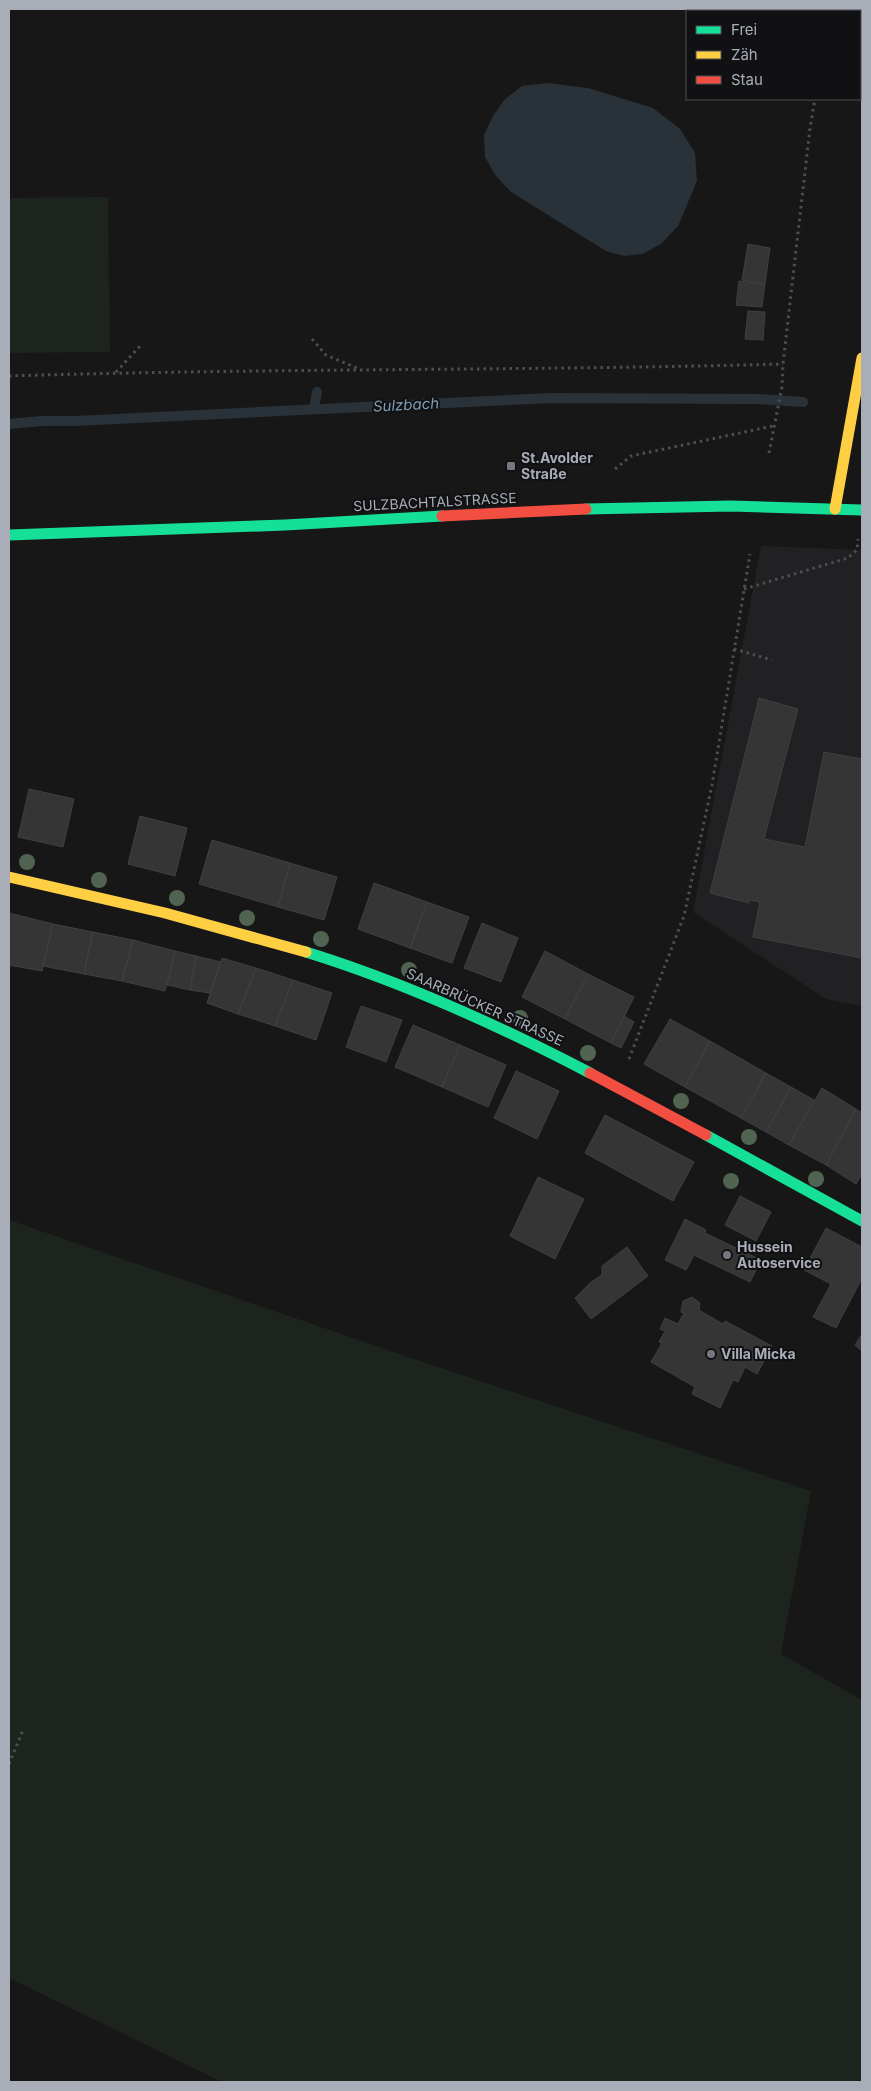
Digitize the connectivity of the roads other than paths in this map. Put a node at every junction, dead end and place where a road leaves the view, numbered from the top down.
1 (862, 358) edge
2 (835, 509) junction
3 (862, 510) edge
4 (9, 535) edge
5 (9, 877) edge
6 (862, 1221) edge

1 - 2 street
2 - 3 street, SULZBACHTALSTRASSE
2 - 4 street, SULZBACHTALSTRASSE
5 - 6 street, SAARBRÜCKER STRASSE

